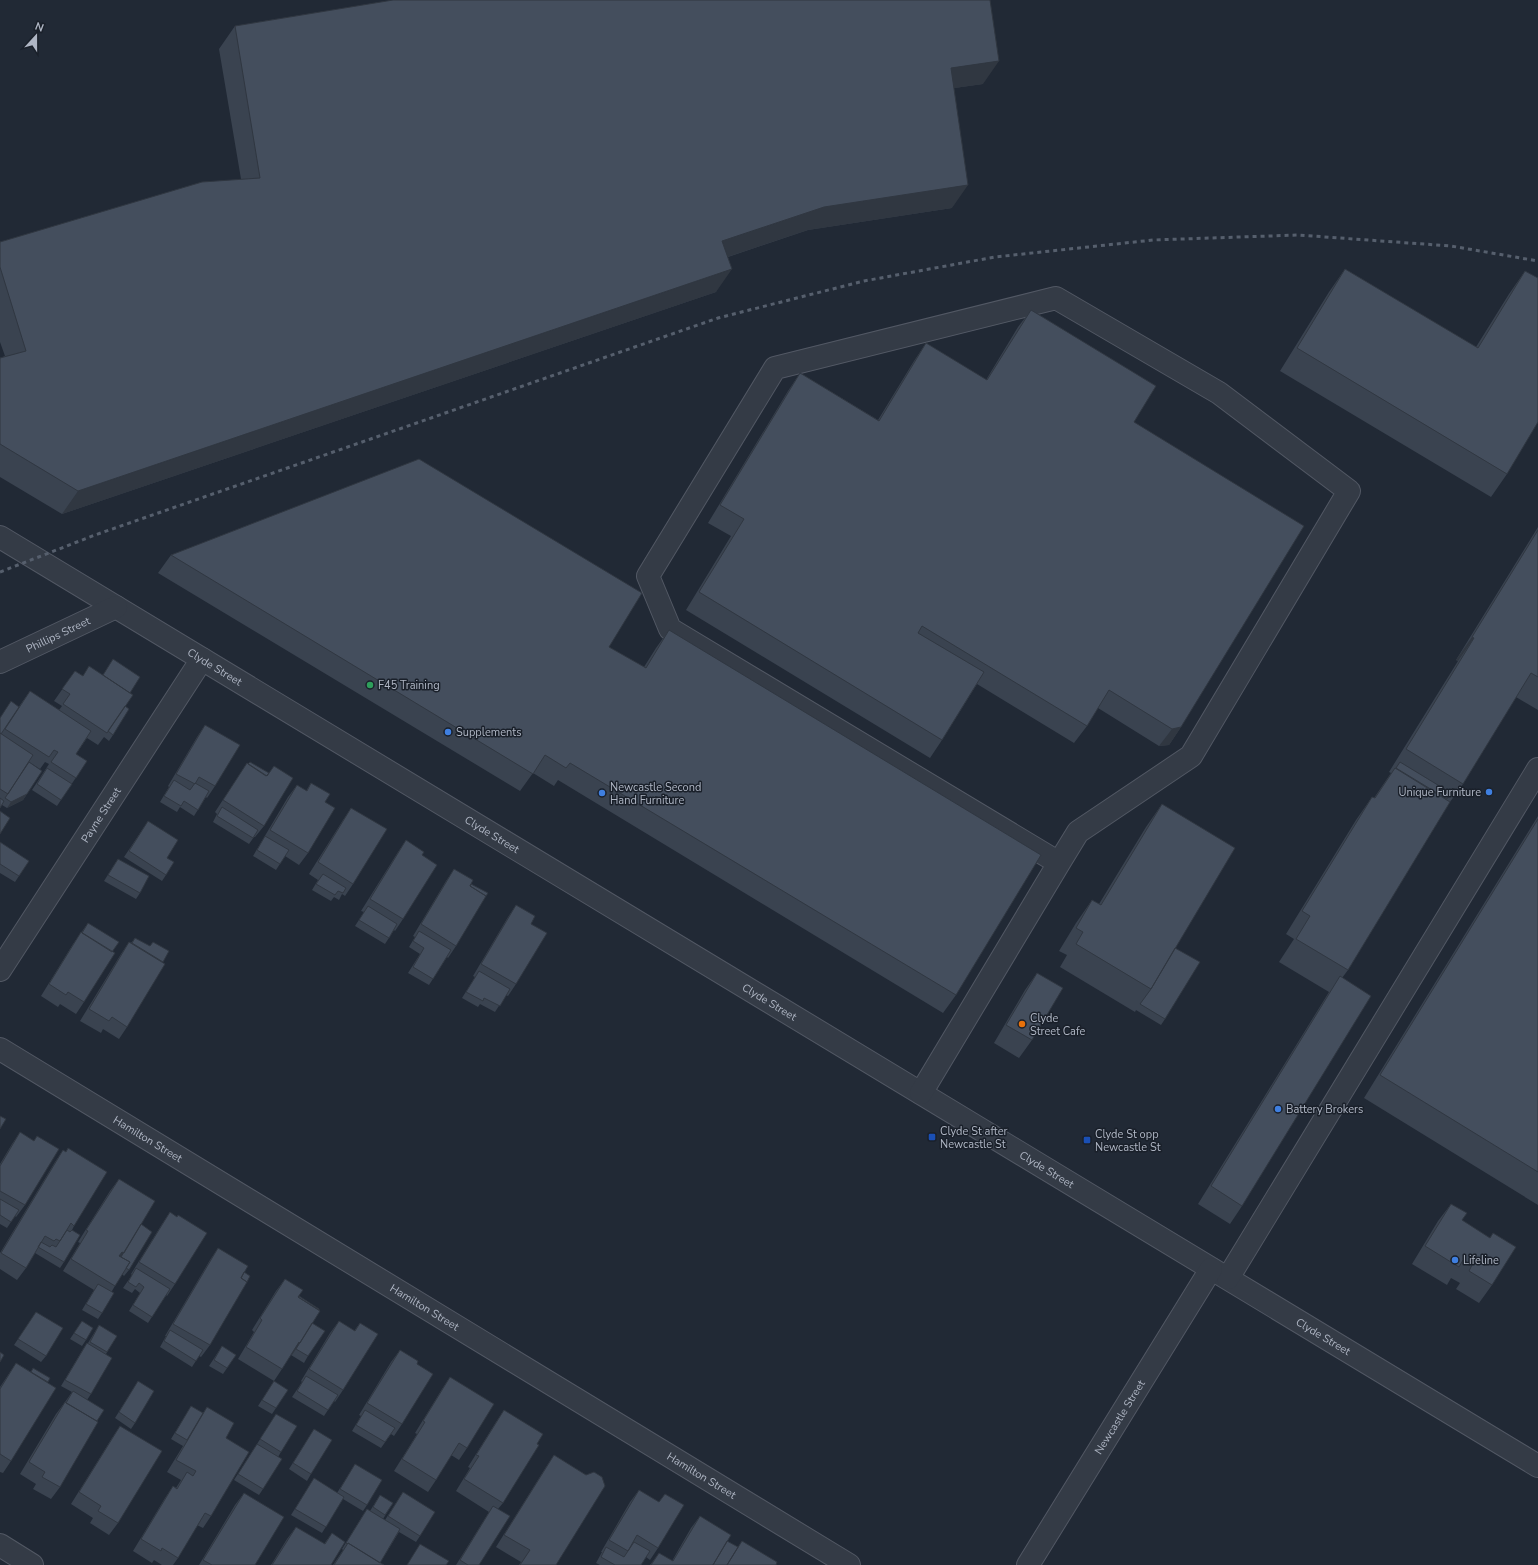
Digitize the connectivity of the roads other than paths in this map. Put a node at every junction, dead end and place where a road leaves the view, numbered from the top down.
1 (0, 537) edge
2 (116, 607) junction
3 (202, 659) junction
4 (0, 662) edge
5 (1538, 769) edge
6 (1059, 863) junction
7 (0, 970) edge
8 (0, 1049) edge
9 (921, 1093) junction
10 (1220, 1274) junction
11 (1538, 1466) edge
12 (0, 1546) edge
13 (32, 1565) edge
14 (849, 1565) edge
15 (1028, 1565) edge

1 - 2 street, Clyde Street
2 - 3 street, Clyde Street
2 - 4 street, Phillips Street
3 - 7 street, Payne Street
3 - 9 street, Clyde Street
5 - 10 street, Newcastle Street
6 - 6 street
6 - 9 street
8 - 14 street, Hamilton Street
9 - 10 street, Clyde Street
10 - 11 street, Clyde Street
10 - 15 street, Newcastle Street
12 - 13 street

